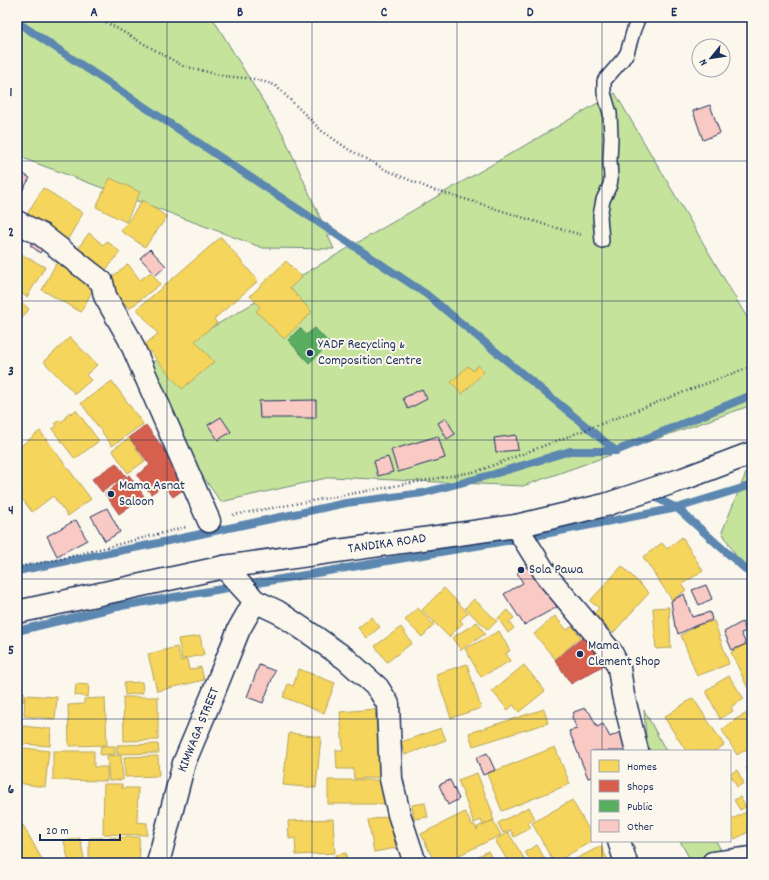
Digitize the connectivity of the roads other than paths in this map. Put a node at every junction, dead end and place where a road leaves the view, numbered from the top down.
1 (639, 17) edge
2 (17, 222) edge
3 (602, 241) road end
4 (752, 453) edge
5 (208, 521) road end
6 (516, 526) junction
7 (224, 567) junction
8 (255, 601) junction
9 (17, 612) edge
10 (637, 750) edge
11 (619, 842) edge
12 (752, 858) edge
13 (158, 863) edge
14 (415, 863) edge
15 (626, 863) edge
16 (713, 863) edge

1 - 3 lane
2 - 5 street
4 - 6 street, TANDIKA ROAD
6 - 7 street, TANDIKA ROAD
6 - 10 street
7 - 8 street
7 - 9 street, TANDIKA ROAD
8 - 13 street, KIMWAGA STREET
8 - 14 street
11 - 15 street
12 - 16 street

